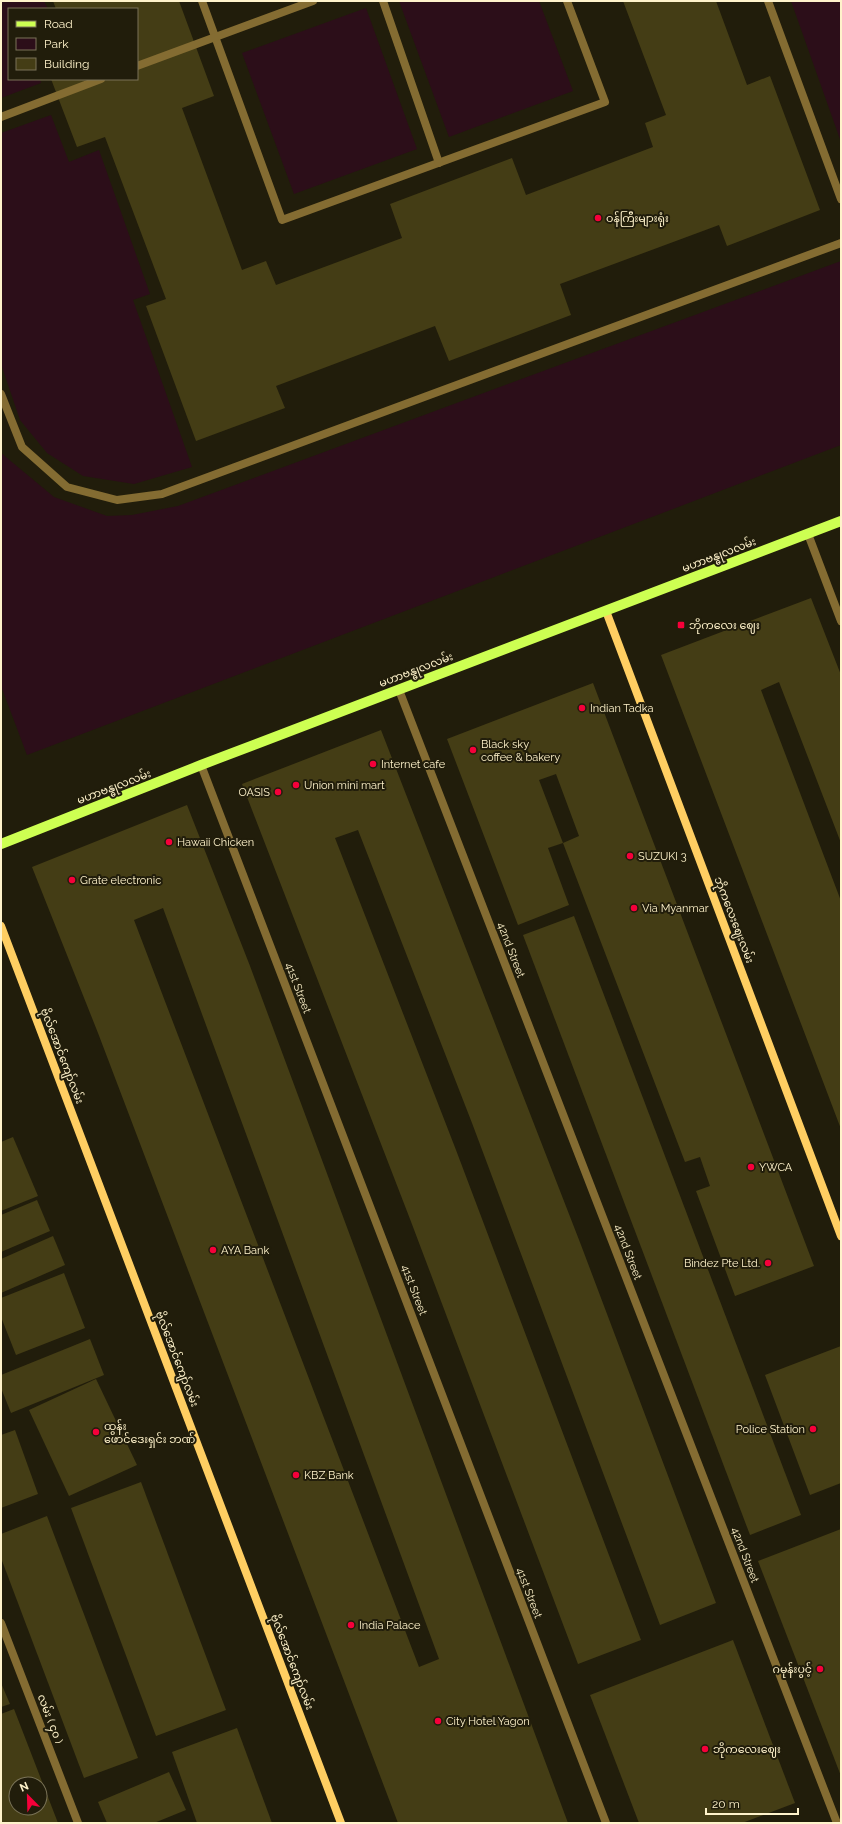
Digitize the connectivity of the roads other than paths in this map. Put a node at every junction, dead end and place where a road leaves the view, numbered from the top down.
1 (202, 1) edge
2 (311, 1) edge
3 (383, 1) edge
4 (567, 1) edge
5 (768, 1) edge
6 (215, 37) junction
7 (138, 66) edge
8 (98, 80) edge
9 (1, 117) edge
10 (440, 163) junction
11 (841, 199) edge
12 (841, 243) edge
13 (1, 395) edge
14 (841, 522) edge
15 (808, 534) junction
16 (606, 611) junction
17 (841, 621) edge
18 (399, 690) junction
19 (202, 765) junction
20 (1, 844) edge
21 (1, 926) edge
22 (841, 1236) edge
23 (1, 1623) edge
24 (78, 1823) edge
25 (341, 1823) edge
26 (606, 1823) edge
27 (837, 1823) edge

1 - 6 street
2 - 6 street
3 - 10 street
4 - 10 street
5 - 11 street
6 - 7 street
6 - 10 street
8 - 9 street
12 - 13 street
14 - 15 main road, မဟာဗန္ဓုလလမ်း
15 - 16 main road, မဟာဗန္ဓုလလမ်း
15 - 17 street
16 - 18 main road, မဟာဗန္ဓုလလမ်း
16 - 22 main road, ဘိုကလေးဈေးလမ်း
18 - 19 main road, မဟာဗန္ဓုလလမ်း
18 - 27 street, 42nd Street
19 - 20 main road, မဟာဗန္ဓုလလမ်း
19 - 26 street, 41st Street
21 - 25 main road, ဗိုလ်အောင်ကျော်လမ်း
23 - 24 street, လမ်း ( ၄၀ )

